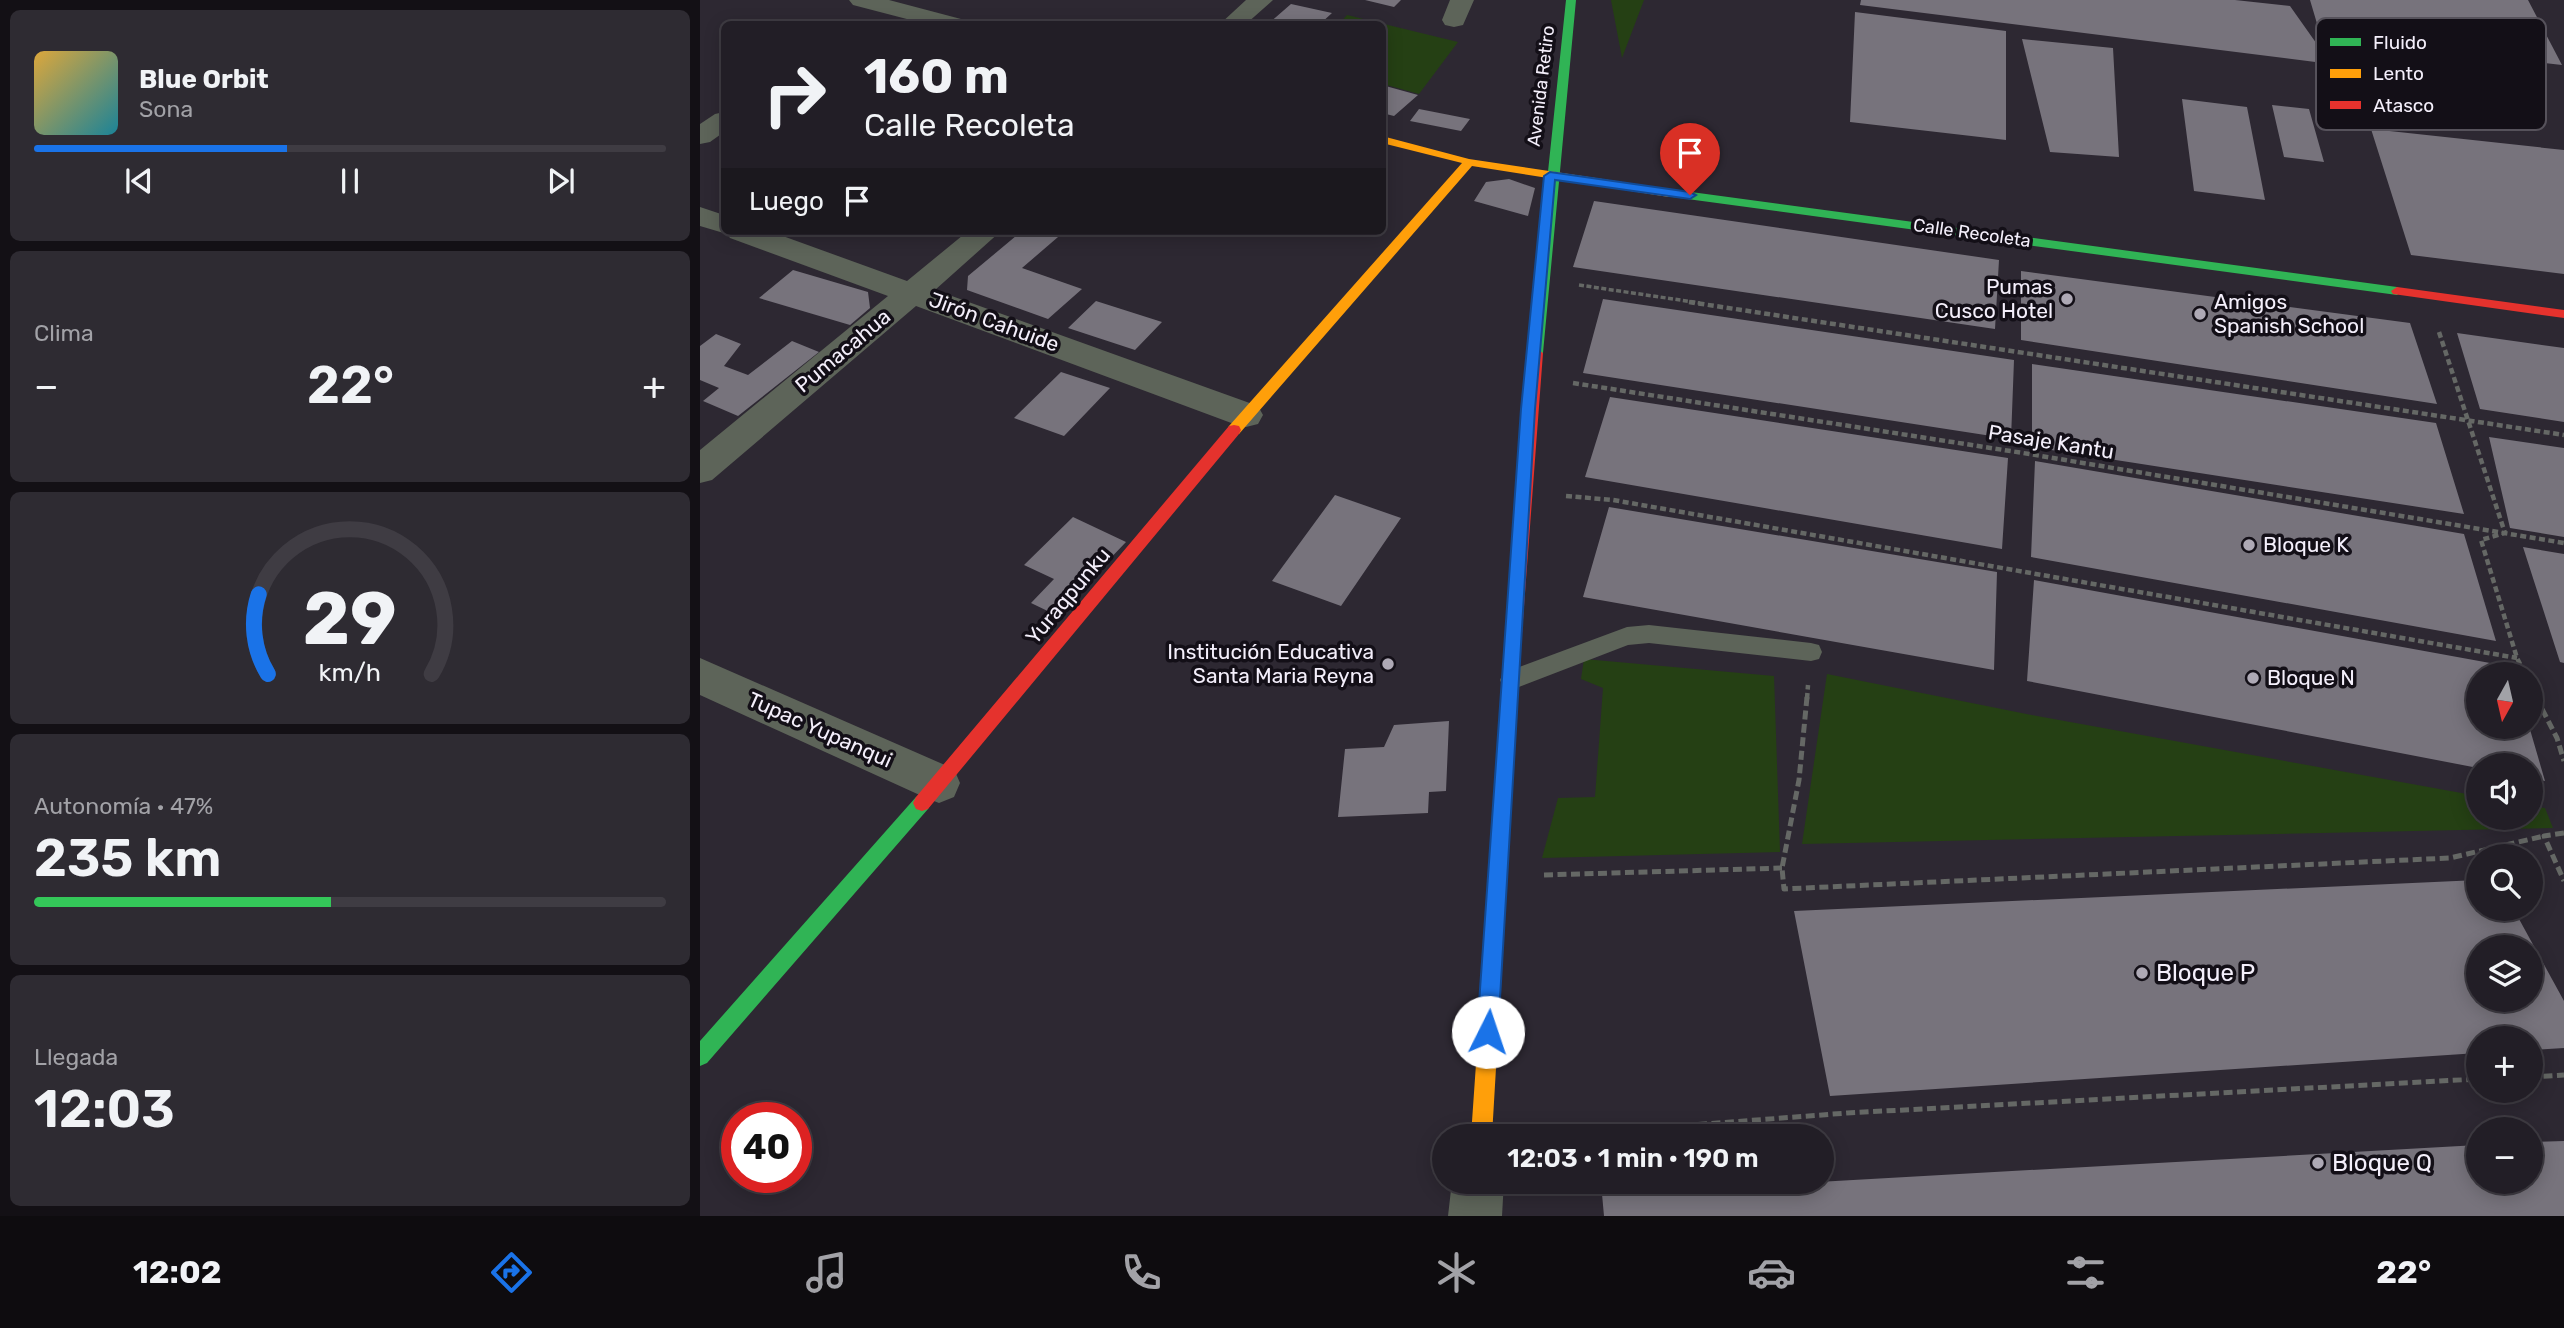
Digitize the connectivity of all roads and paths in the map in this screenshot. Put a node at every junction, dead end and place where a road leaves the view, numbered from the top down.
1 (861, 0) edge
2 (1261, 0) edge
3 (1571, 0) edge
4 (904, 5) edge
5 (878, 21) edge
6 (944, 21) edge
7 (1236, 21) edge
8 (721, 122) edge
9 (700, 136) edge
10 (1386, 140) edge
11 (1469, 162) junction
12 (1550, 176) junction
13 (700, 216) edge
14 (721, 224) edge
15 (751, 235) edge
16 (981, 235) edge
17 (1540, 279) junction
18 (912, 293) junction
19 (2564, 314) edge
20 (2441, 337) dead end
21 (1531, 377) junction
22 (1246, 415) junction
23 (2468, 420) junction
24 (2564, 435) edge
25 (700, 470) edge
26 (1523, 493) junction
27 (2505, 533) junction
28 (2564, 543) edge
29 (1811, 652) joint
30 (2517, 658) junction
31 (2519, 662) edge
32 (700, 676) edge
33 (1511, 680) junction
34 (2543, 711) edge
35 (2564, 761) edge
36 (939, 783) junction
37 (2564, 833) edge
38 (2544, 836) junction
39 (1782, 868) junction
40 (1498, 876) junction
41 (2564, 881) edge
42 (700, 1056) edge
43 (2564, 1075) edge
44 (2543, 1076) edge
45 (2466, 1080) edge
46 (1482, 1124) edge
47 (1712, 1124) edge

1 - 4 street
2 - 7 street
3 - 12 street, Avenida Retiro
4 - 5 street
4 - 6 street
8 - 9 street
10 - 11 street, Calle Recoleta
11 - 12 street, Calle Recoleta
11 - 22 street, Yuraqpunku
12 - 17 street, Avenida Retiro
12 - 19 street, Calle Recoleta
13 - 14 street
15 - 18 street, Jirón Cahuide
16 - 18 street, Pumacahua
17 - 21 street, Avenida Retiro
17 - 23 path
18 - 22 street, Jirón Cahuide
18 - 25 street, Pumacahua
20 - 23 path
21 - 26 street, Avenida Retiro
21 - 27 path, Pasaje Kantu
22 - 36 street, Yuraqpunku
23 - 24 path
23 - 27 path
26 - 30 path
26 - 33 street, Avenida Retiro
27 - 28 path, Pasaje Kantu
27 - 30 path
29 - 33 lane
29 - 39 path
30 - 31 path
32 - 36 street, Tupac Yupanqui
33 - 40 street, Avenida Retiro
34 - 35 path
36 - 42 street, Yuraqpunku
37 - 38 path
38 - 39 path
38 - 41 path
39 - 40 path
40 - 46 street, Avenida Retiro
43 - 44 path
45 - 47 path

